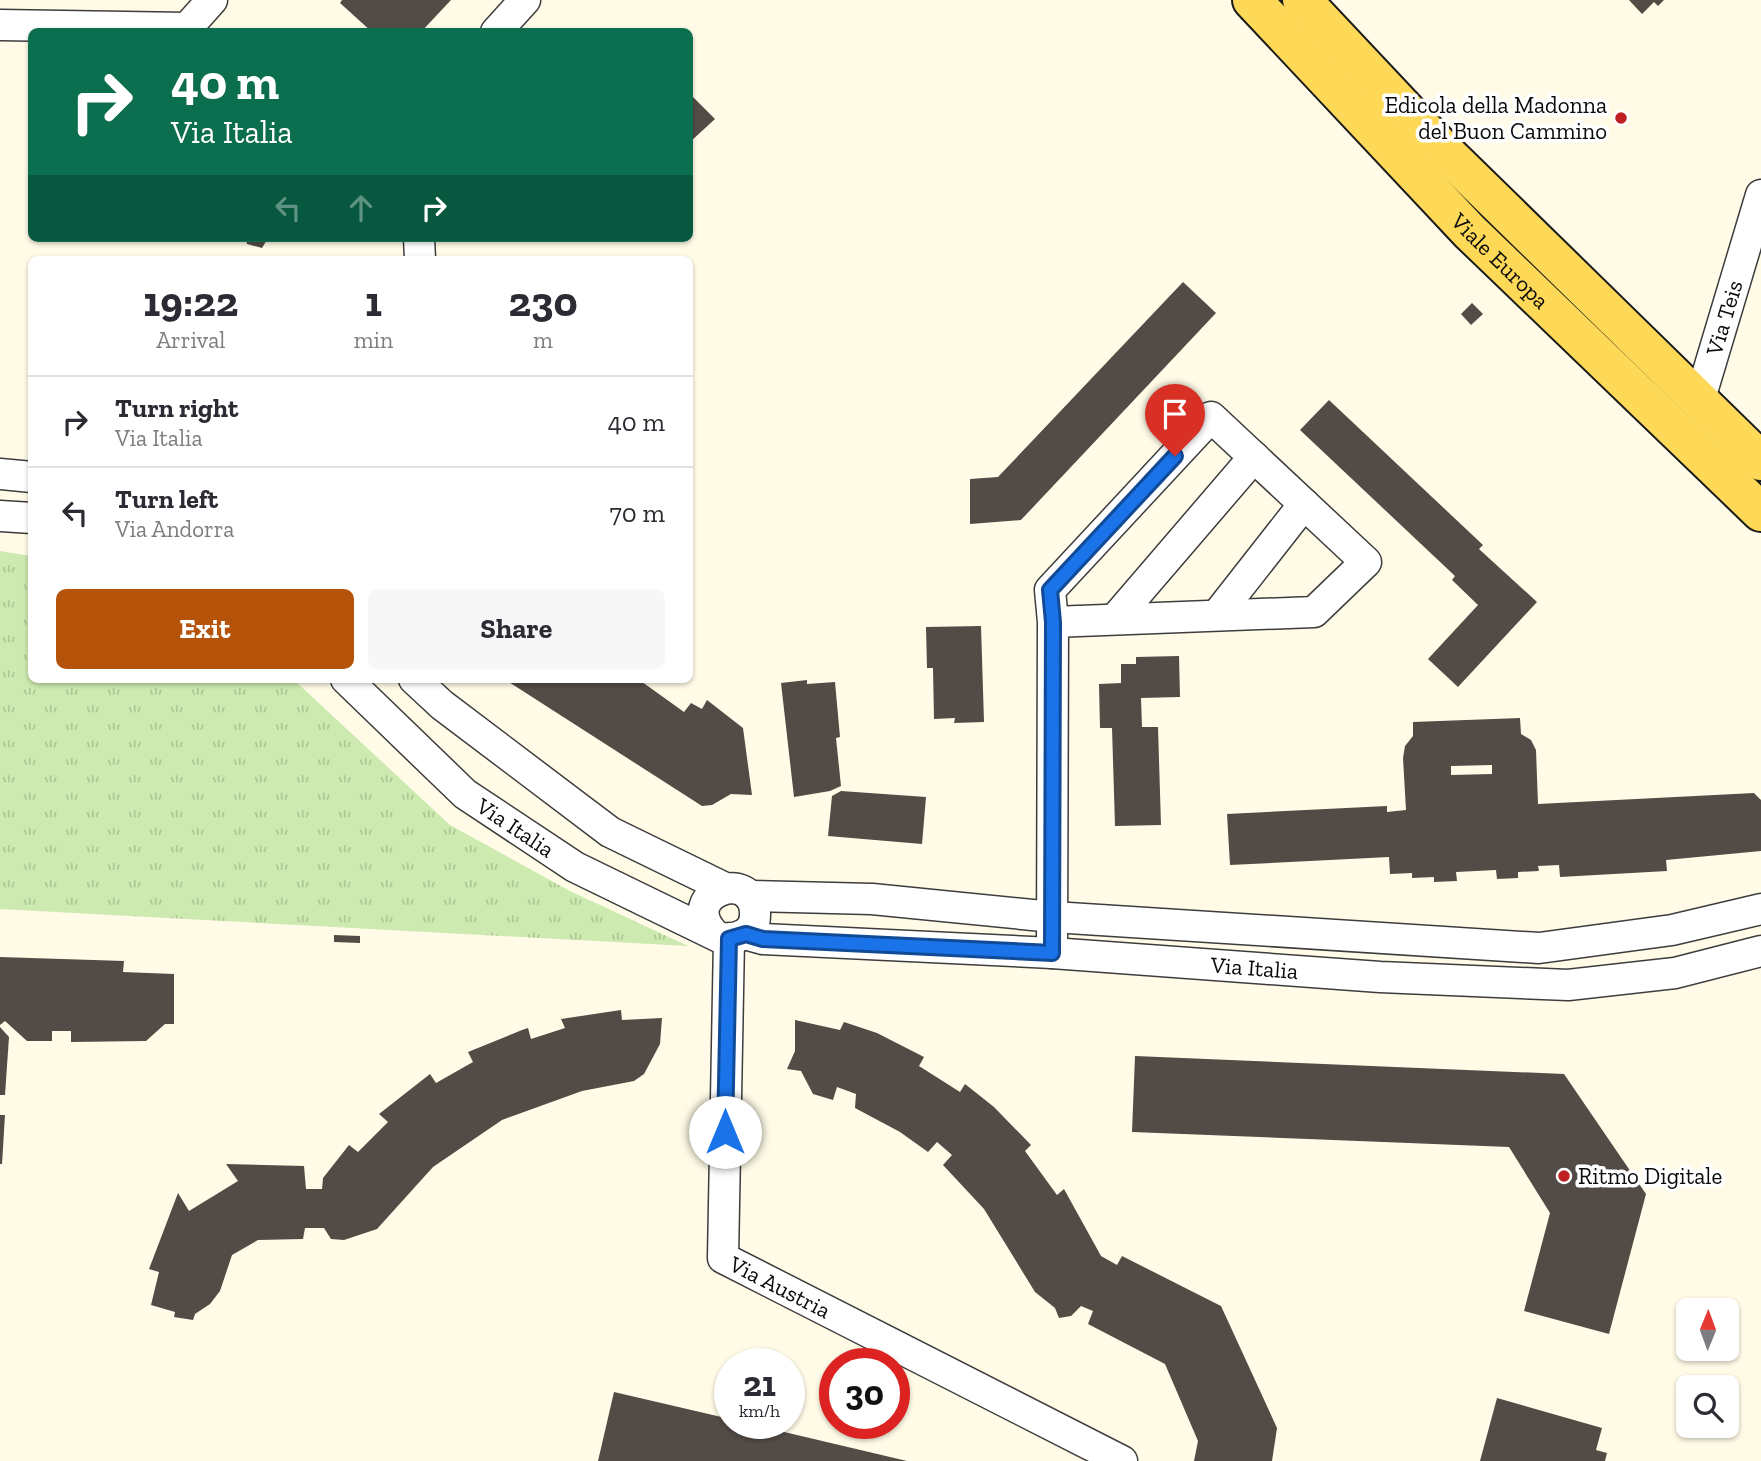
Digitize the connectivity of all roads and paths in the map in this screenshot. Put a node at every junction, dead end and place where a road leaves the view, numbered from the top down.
1 (212, 0) edge
2 (525, 0) edge
3 (1252, 0) edge
4 (1302, 0) edge
5 (0, 25) edge
6 (500, 28) edge
7 (1761, 195) edge
8 (1756, 228) edge
9 (1699, 402) junction
10 (1254, 457) junction
11 (1761, 461) edge
12 (0, 474) edge
13 (28, 477) edge
14 (1304, 504) junction
15 (1761, 512) edge
16 (0, 516) edge
17 (28, 518) edge
18 (1217, 615) junction
19 (1115, 619) junction
20 (1053, 622) junction
21 (350, 683) edge
22 (422, 683) edge
23 (441, 692) edge
24 (737, 892) junction
25 (1761, 909) edge
26 (1052, 917) junction
27 (729, 936) junction
28 (1761, 951) edge
29 (1052, 953) junction
30 (1122, 1461) edge

1 - 5 street
2 - 6 street
3 - 15 main road, Viale Europa
4 - 9 main road, Viale Europa
7 - 8 street, Via Teis
8 - 9 street, Via Teis
9 - 11 main road, Viale Europa
10 - 14 street
10 - 19 street
10 - 20 street
12 - 13 street
14 - 18 street
14 - 18 street
16 - 17 street
18 - 19 street
19 - 20 street
20 - 26 street
21 - 27 street, Via Italia
22 - 23 street, Via Italia
23 - 24 street, Via Italia
24 - 26 street, Via Italia
24 - 27 street
24 - 27 street
25 - 26 street, Via Italia
26 - 29 street
27 - 29 street, Via Italia
27 - 30 street, Via Austria
28 - 29 street, Via Italia

